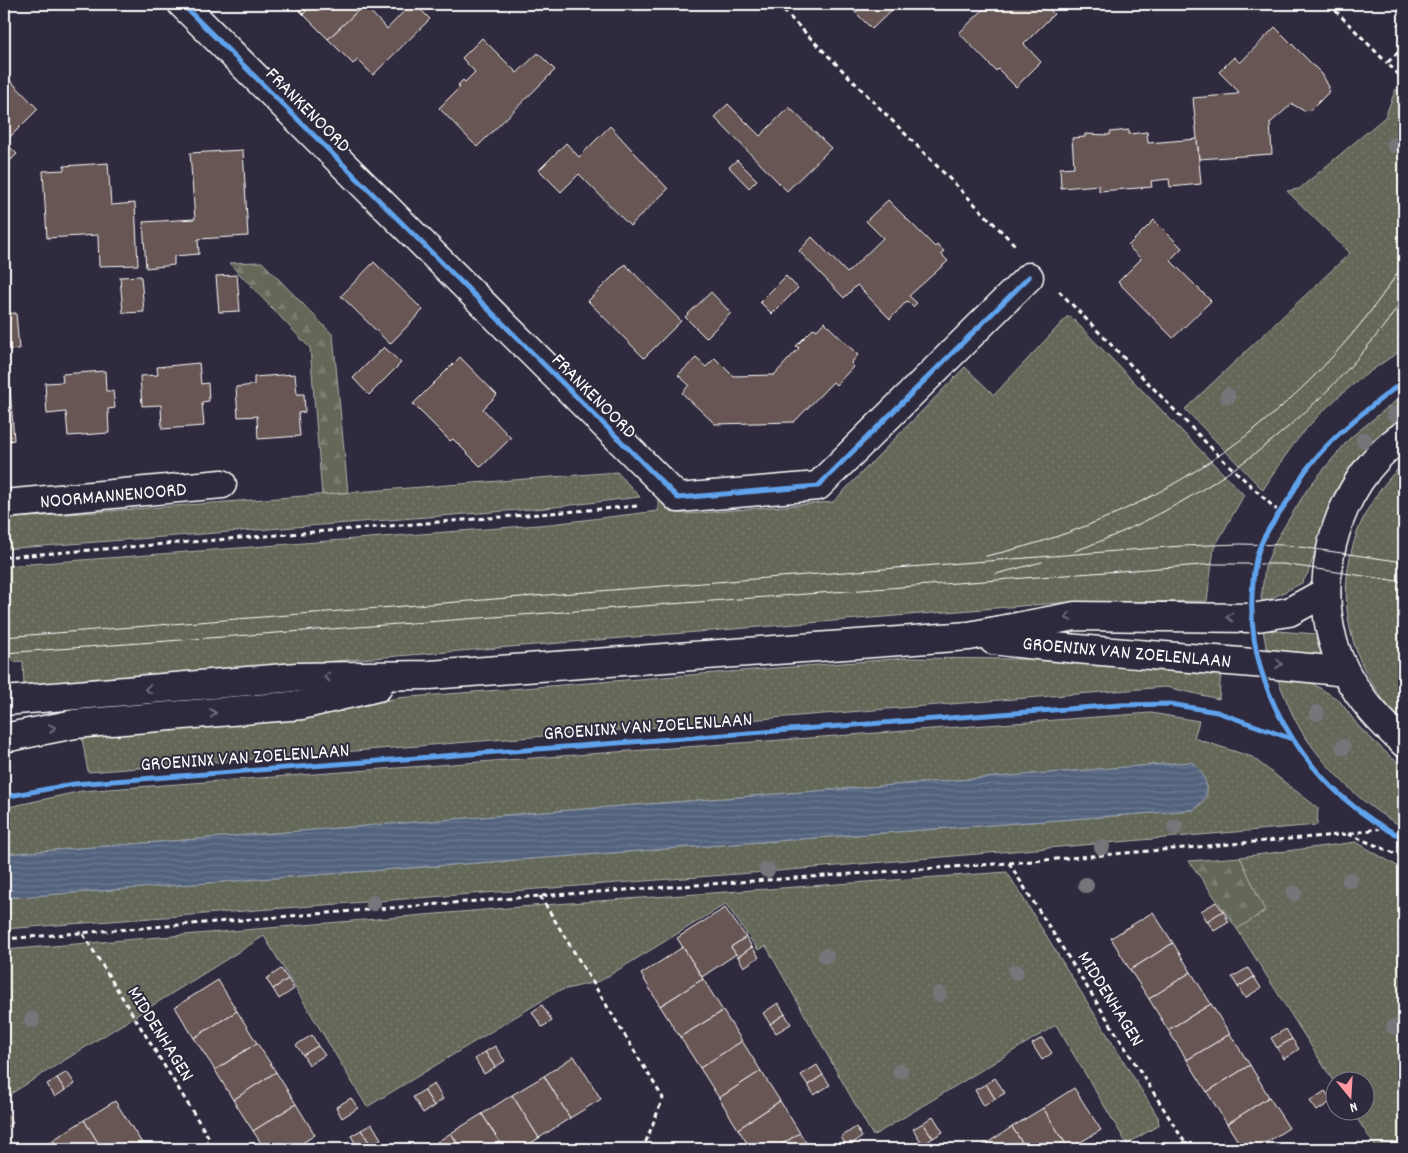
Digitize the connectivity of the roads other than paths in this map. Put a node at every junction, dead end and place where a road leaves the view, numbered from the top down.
1 (182, 4) edge
2 (1029, 277) dead end
3 (1404, 434) edge
4 (222, 484) dead end
5 (4, 504) edge
6 (1326, 592) junction
7 (969, 636) junction
8 (1345, 672) junction
9 (429, 675) junction
10 (4, 700) edge
11 (4, 738) edge
12 (1404, 743) edge

1 - 2 main road, FRANKENOORD
3 - 6 main road
4 - 5 main road, NOORMANNENOORD
6 -> 7 main road, GROENINX VAN ZOELENLAAN
6 - 8 main road
7 -> 8 main road, GROENINX VAN ZOELENLAAN
7 - 9 main road, GROENINX VAN ZOELENLAAN
8 - 12 main road
9 -> 10 main road, GROENINX VAN ZOELENLAAN
11 -> 9 main road, GROENINX VAN ZOELENLAAN

